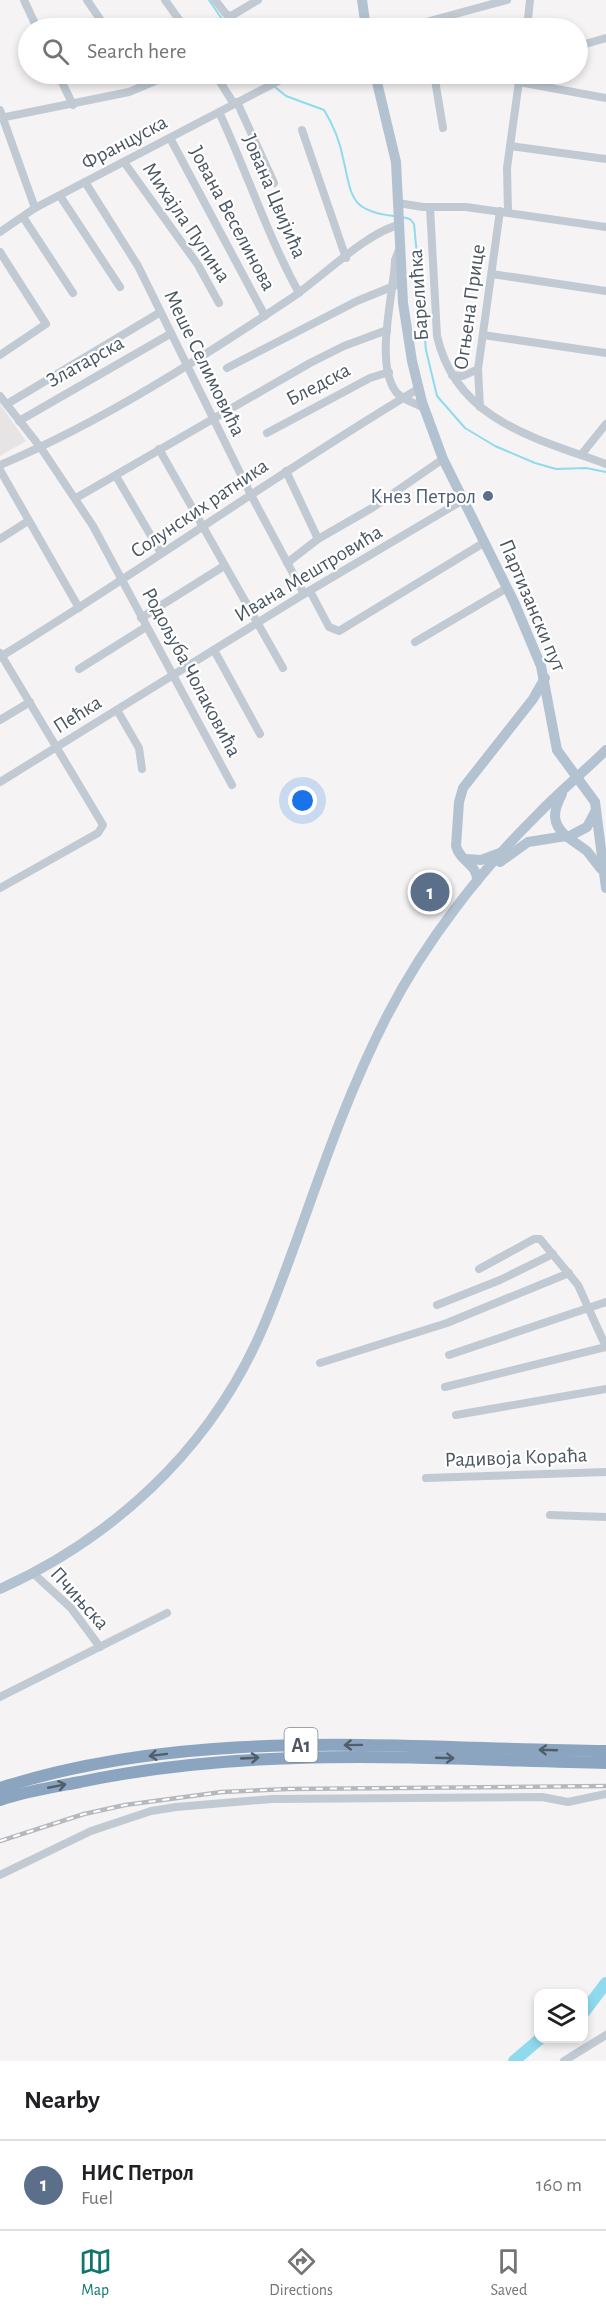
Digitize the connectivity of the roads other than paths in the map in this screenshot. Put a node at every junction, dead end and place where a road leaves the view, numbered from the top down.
1 (24, 0) edge
2 (87, 0) edge
3 (165, 0) edge
4 (215, 0) edge
5 (258, 0) edge
6 (362, 0) edge
7 (507, 0) edge
8 (530, 0) edge
9 (32, 18) edge
10 (99, 18) edge
11 (178, 18) edge
12 (365, 18) edge
13 (449, 18) edge
14 (527, 18) edge
15 (606, 38) edge
16 (588, 43) edge
17 (63, 84) edge
18 (148, 84) edge
19 (222, 84) edge
20 (273, 84) edge
21 (378, 84) edge
22 (436, 84) edge
23 (518, 84) edge
24 (545, 84) edge
25 (143, 86) joint
26 (606, 98) edge
27 (236, 103) junction
28 (73, 105) junction
29 (219, 112) junction
30 (1, 115) edge
31 (443, 128) dead end
32 (303, 130) dead end
33 (170, 138) junction
34 (510, 146) junction
35 (606, 159) edge
36 (124, 162) junction
37 (85, 182) junction
38 (274, 183) dead end
39 (60, 196) junction
40 (398, 204) junction
41 (430, 207) junction
42 (35, 208) junction
43 (504, 212) junction
44 (23, 217) junction
45 (399, 222) junction
46 (606, 227) edge
47 (0, 232) edge
48 (400, 247) junction
49 (0, 252) edge
50 (346, 258) junction
51 (492, 274) junction
52 (394, 286) junction
53 (120, 287) dead end
54 (606, 291) edge
55 (73, 293) dead end
56 (298, 293) junction
57 (219, 303) dead end
58 (159, 313) junction
59 (265, 316) junction
60 (387, 330) junction
61 (170, 334) junction
62 (483, 335) junction
63 (606, 353) edge
64 (0, 355) edge
65 (187, 364) junction
66 (227, 368) dead end
67 (478, 369) junction
68 (389, 372) junction
69 (452, 375) junction
70 (418, 389) junction
71 (0, 396) edge
72 (403, 398) junction
73 (7, 404) junction
74 (480, 407) junction
75 (424, 408) junction
76 (213, 418) junction
77 (19, 421) junction
78 (606, 424) edge
79 (267, 433) dead end
80 (41, 448) junction
81 (159, 449) junction
82 (581, 455) junction
83 (443, 459) junction
84 (606, 464) edge
85 (0, 465) edge
86 (0, 470) edge
87 (286, 471) junction
88 (116, 476) junction
89 (250, 493) junction
90 (76, 498) junction
91 (463, 500) junction
92 (28, 521) junction
93 (201, 526) junction
94 (0, 538) edge
95 (318, 539) junction
96 (485, 542) junction
97 (161, 553) junction
98 (287, 563) junction
99 (224, 566) junction
100 (123, 581) junction
101 (507, 588) junction
102 (307, 593) junction
103 (79, 608) junction
104 (141, 618) junction
105 (257, 624) junction
106 (146, 627) junction
107 (414, 642) dead end
108 (214, 650) junction
109 (1, 655) edge
110 (282, 668) dead end
111 (79, 669) dead end
112 (172, 677) junction
113 (545, 678) junction
114 (30, 702) junction
115 (549, 707) junction
116 (117, 711) junction
117 (521, 714) junction
118 (0, 720) edge
119 (260, 734) dead end
120 (59, 747) junction
121 (606, 750) edge
122 (142, 769) dead end
123 (0, 782) edge
124 (232, 785) dead end
125 (564, 789) junction
126 (596, 810) junction
127 (567, 837) junction
128 (501, 853) junction
129 (465, 859) junction
130 (490, 866) junction
131 (603, 872) junction
132 (477, 881) junction
133 (0, 888) edge
134 (606, 888) edge
135 (553, 1254) junction
136 (479, 1269) dead end
137 (569, 1273) junction
138 (606, 1302) edge
139 (437, 1305) dead end
140 (589, 1309) junction
141 (606, 1347) edge
142 (449, 1355) dead end
143 (320, 1363) dead end
144 (444, 1387) dead end
145 (606, 1389) edge
146 (456, 1415) dead end
147 (606, 1472) edge
148 (426, 1478) dead end
149 (550, 1515) dead end
150 (606, 1517) edge
151 (34, 1574) junction
152 (0, 1589) edge
153 (167, 1613) dead end
154 (100, 1647) junction
155 (0, 1697) edge
156 (606, 1751) edge
157 (606, 1763) edge
158 (0, 1788) edge
159 (606, 1794) edge
160 (0, 1800) edge
161 (0, 1875) edge
162 (606, 2035) edge
163 (564, 2061) edge

1 - 9 street
2 - 10 street
3 - 11 street
4 - 5 street
6 - 12 main road
7 - 13 street
8 - 14 street
15 - 16 street
17 - 28 street
18 - 25 street
19 - 27 street, Јована Цвијића
20 - 27 street, Француска
21 - 40 main road, Партизански пут
22 - 31 street
23 - 34 street, Огњена Прице
24 - 26 street
25 - 28 street
27 - 29 street, Француска
27 - 38 street, Јована Цвијића
28 - 30 street
29 - 33 street, Француска
29 - 56 street, Јована Цвијића
30 - 42 street
32 - 50 street
33 - 36 street, Француска
33 - 59 street, Јована Веселинова
34 - 35 street
34 - 43 street, Огњена Прице
36 - 37 street, Француска
36 - 57 street, Михајла Пупина
37 - 39 street, Француска
37 - 58 street, Меше Селимовића
39 - 42 street, Француска
39 - 53 street
40 - 41 street
40 - 45 main road, Партизански пут
41 - 43 street
41 - 69 street, Барелићка
42 - 44 street, Француска
43 - 46 street
43 - 51 street, Огњена Прице
44 - 47 street, Француска
44 - 55 street
45 - 48 main road, Партизански пут
45 - 50 street
48 - 52 street, Партизански пут
48 - 70 main road, Партизански пут
49 - 64 street
50 - 56 street
51 - 54 street
51 - 62 street, Огњена Прице
52 - 60 street, Партизански пут
52 - 66 street
56 - 59 street
58 - 61 street, Меше Селимовића
58 - 73 street
59 - 65 street
60 - 68 street, Партизански пут
60 - 76 street
61 - 65 street, Меше Селимовића
61 - 77 street, Златарска
62 - 63 street
62 - 67 street, Огњена Прице
65 - 76 street, Меше Селимовића
65 - 80 street
67 - 69 street
67 - 74 street, Огњена Прице
68 - 72 street, Партизански пут
68 - 79 street, Бледска
69 - 74 street, Барелићка
70 - 72 street, Солунских ратника
70 - 75 main road, Партизански пут
71 - 73 street, Родољуба Чолаковића
72 - 75 street
72 - 87 street, Солунских ратника
73 - 77 street, Родољуба Чолаковића
74 - 82 street, Барелићка
75 - 83 main road, Партизански пут
76 - 81 street
76 - 89 street, Меше Селимовића
77 - 80 street, Родољуба Чолаковића
78 - 82 street
80 - 85 street
80 - 90 street, Родољуба Чолаковића
81 - 88 street
81 - 93 street
82 - 84 street, Барелићка
83 - 91 main road, Партизански пут
83 - 95 street
86 - 92 street
87 - 89 street, Солунских ратника
87 - 95 street
88 - 90 street
88 - 97 street
89 - 93 street, Солунских ратника
89 - 98 street, Меше Селимовића
90 - 100 street, Родољуба Чолаковића
91 - 96 main road, Партизански пут
91 - 102 street, Ивана Мештровића
92 - 94 street
92 - 103 street
93 - 97 street, Солунских ратника
93 - 99 street
95 - 98 street
96 - 101 main road, Партизански пут
96 - 102 street, Меше Селимовића
97 - 100 street, Солунских ратника
98 - 102 street, Меше Селимовића
99 - 104 street
99 - 105 street
100 - 103 street, Солунских ратника
100 - 104 street, Родољуба Чолаковића
101 - 107 street
101 - 113 main road, Партизански пут
102 - 105 street, Ивана Мештровића
103 - 109 street, Солунских ратника
104 - 106 street, Родољуба Чолаковића
105 - 108 street, Ивана Мештровића
105 - 110 street
106 - 111 street
106 - 112 street, Родољуба Чолаковића
108 - 112 street, Ивана Мештровића
108 - 119 street
109 - 114 street
112 - 116 street, Пећка
112 - 124 street, Родољуба Чолаковића
113 - 115 main road, Партизански пут
113 - 117 main road
114 - 118 street
114 - 120 street
115 - 117 main road
115 - 126 main road, Партизански пут
116 - 120 street, Пећка
116 - 122 street
117 - 129 main road
120 - 123 street, Пећка
120 - 133 street
121 - 125 main road
125 - 127 main road
125 - 128 main road
126 - 127 main road
126 - 131 main road, Партизански пут
127 - 130 main road
127 - 131 main road
128 - 129 main road
128 - 130 main road
129 - 132 main road
130 - 132 main road
131 - 134 main road, Партизански пут
132 - 151 main road
135 - 136 street
135 - 137 street
135 - 139 street
137 - 140 street
137 - 143 street
138 - 140 street
140 - 141 street
140 - 142 street
141 - 144 street
145 - 146 street
147 - 148 street, Радивоја Кораћа
149 - 150 street
151 - 152 main road
151 - 154 street, Пчињска
153 - 154 street, Пчињска
154 - 155 street, Пчињска
156 -> 158 highway, A1
160 -> 157 highway, A1
159 - 161 street
162 - 163 street

